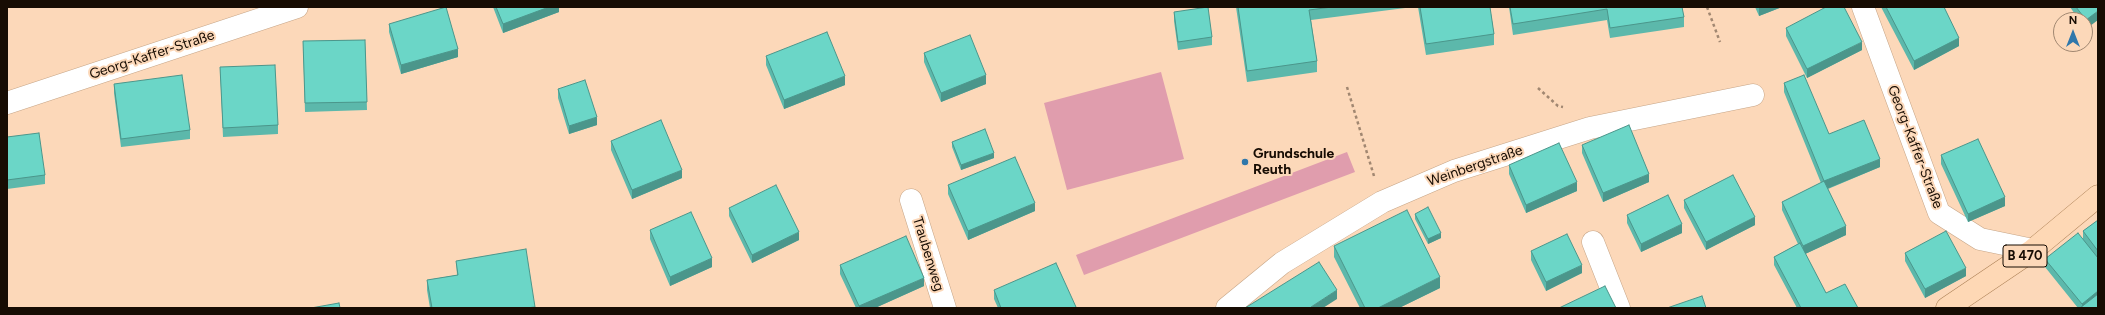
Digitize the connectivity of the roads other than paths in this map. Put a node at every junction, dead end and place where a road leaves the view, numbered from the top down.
1 (297, 7) edge
2 (1863, 7) edge
3 (1753, 95) dead end
4 (7, 103) edge
5 (2098, 196) edge
6 (911, 200) dead end
7 (1593, 242) dead end
8 (2033, 250) junction
9 (945, 308) edge
10 (1227, 308) edge
11 (1619, 308) edge
12 (1947, 308) edge

1 - 4 street, Georg-Kaffer-Straße
2 - 8 street, Georg-Kaffer-Straße
3 - 10 street, Weinbergstraße
5 - 8 main road, B 470
6 - 9 street, Traubenweg
7 - 11 street
8 - 12 main road, B 470

